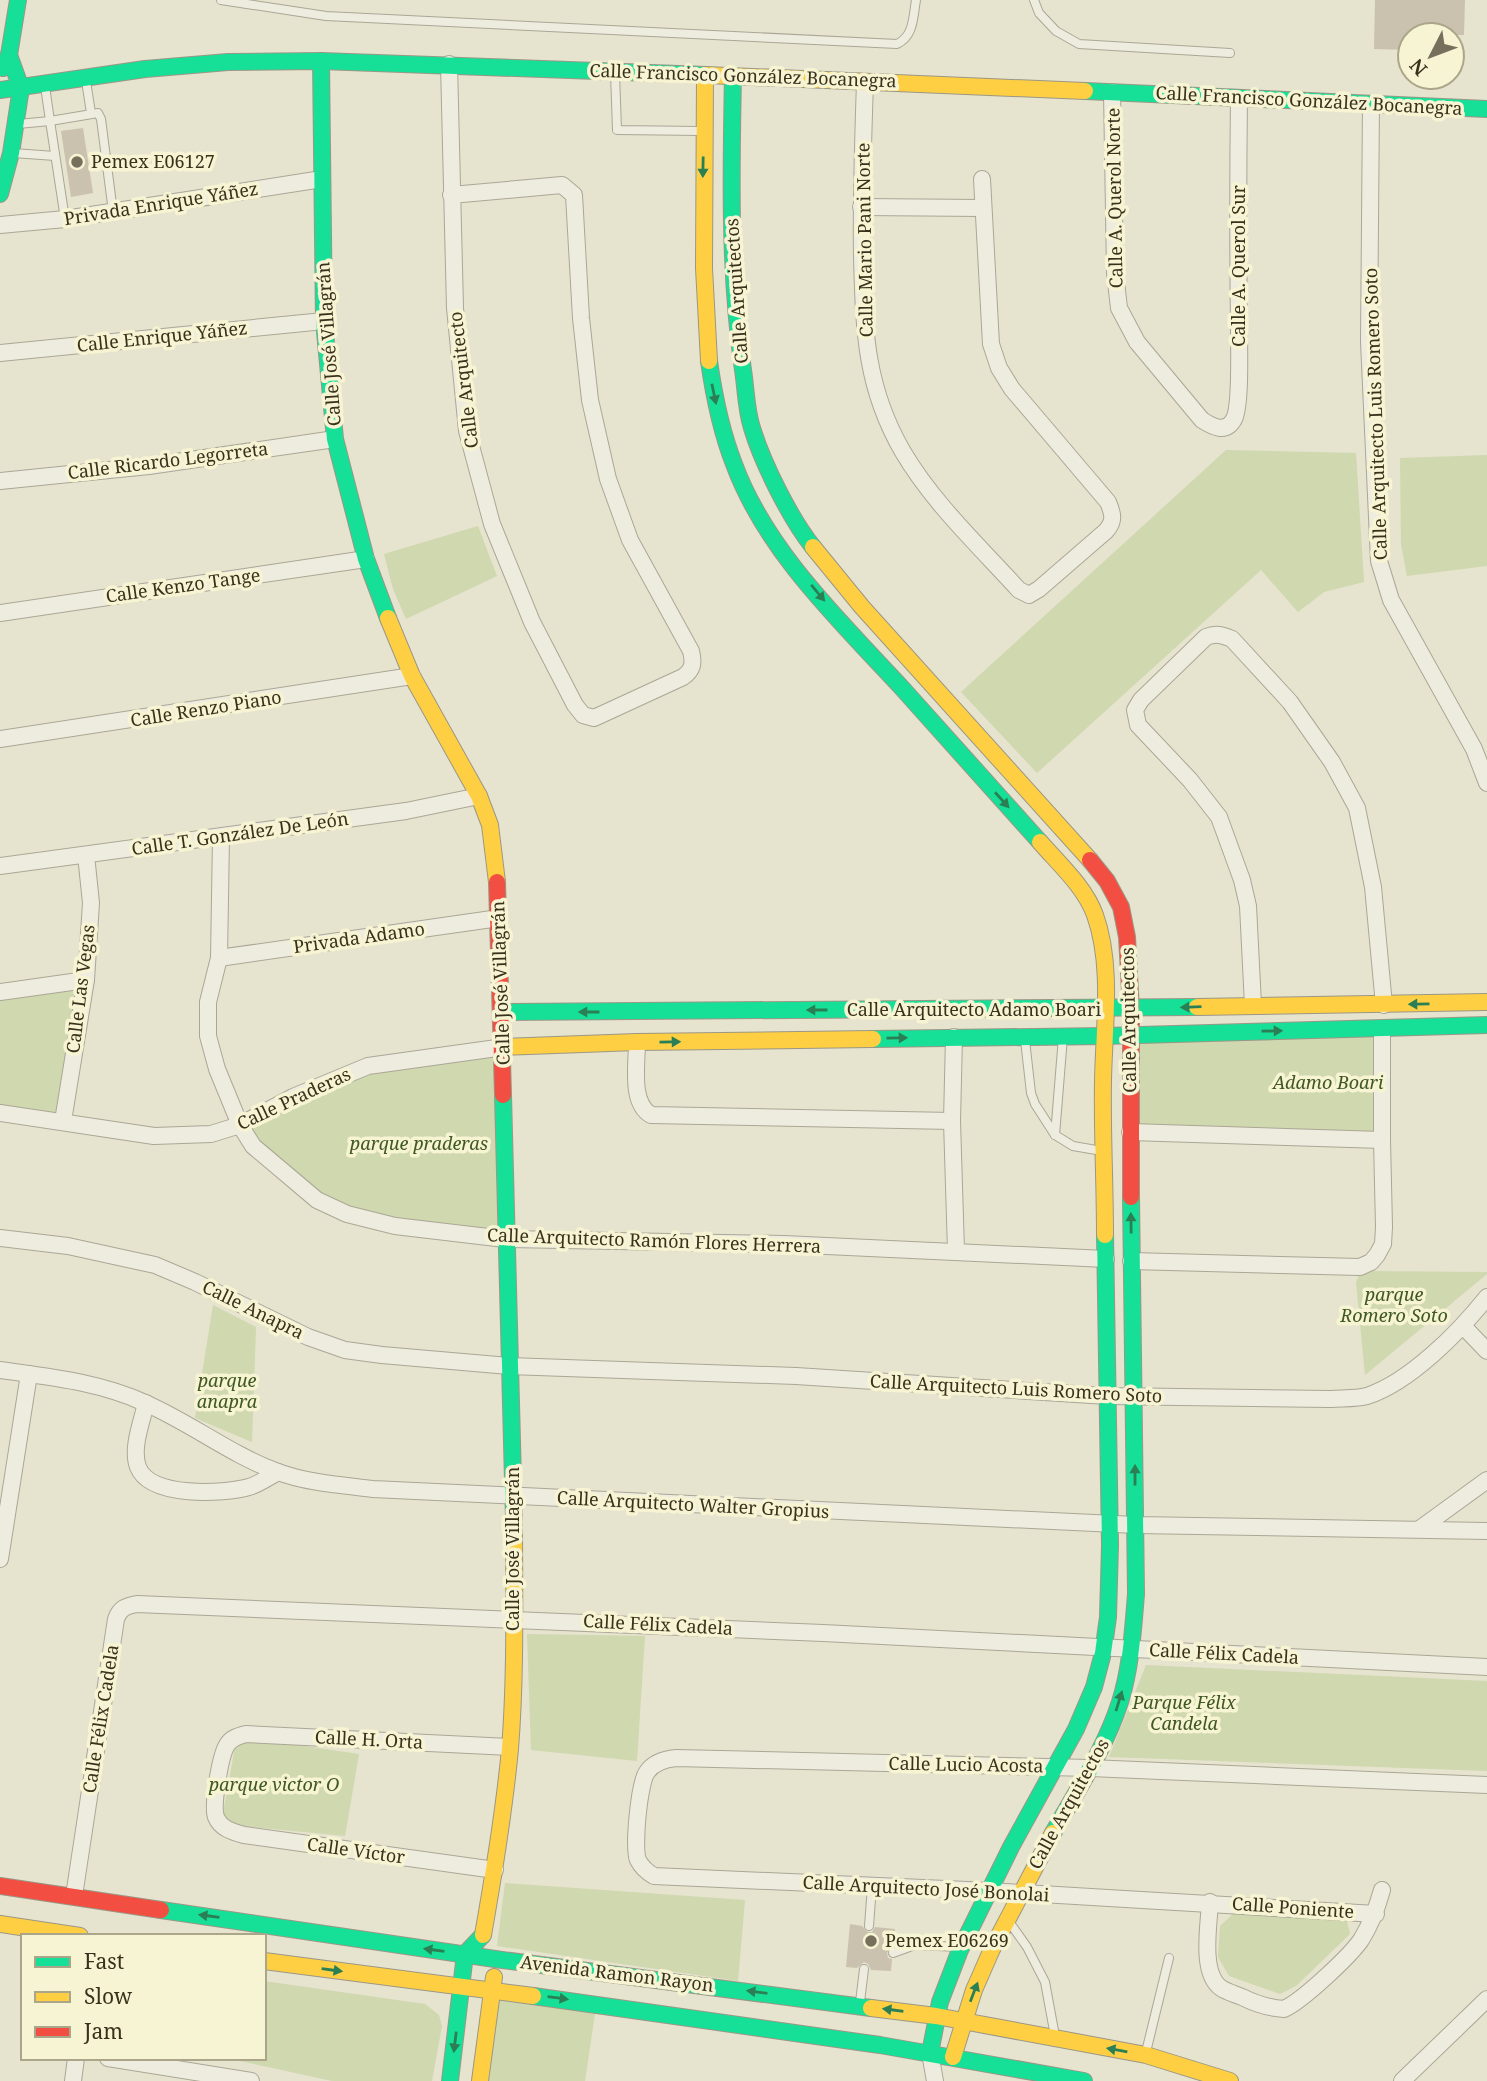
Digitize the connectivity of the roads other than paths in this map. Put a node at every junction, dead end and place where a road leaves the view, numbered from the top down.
1 (18, 0) edge
2 (221, 0) edge
3 (916, 0) edge
4 (1034, 0) edge
5 (1230, 53) dead end
6 (9, 55) junction
7 (321, 61) junction
8 (449, 64) junction
9 (614, 71) junction
10 (0, 73) edge
11 (705, 75) junction
12 (733, 76) junction
13 (86, 78) junction
14 (865, 82) junction
15 (45, 83) junction
16 (21, 88) junction
17 (0, 89) edge
18 (1112, 92) junction
19 (1239, 98) junction
20 (1371, 104) junction
21 (1487, 109) edge
22 (91, 113) junction
23 (50, 121) junction
24 (15, 124) junction
25 (704, 131) junction
26 (11, 153) junction
27 (55, 156) junction
28 (322, 179) junction
29 (982, 179) dead end
30 (0, 194) edge
31 (451, 195) junction
32 (862, 207) junction
33 (983, 208) junction
34 (113, 212) junction
35 (65, 219) junction
36 (0, 225) edge
37 (324, 321) junction
38 (0, 353) edge
39 (751, 426) junction
40 (1224, 428) joint
41 (722, 431) junction
42 (335, 439) junction
43 (0, 481) edge
44 (366, 559) junction
45 (0, 612) edge
46 (412, 676) junction
47 (0, 739) edge
48 (993, 749) junction
49 (973, 767) junction
50 (1487, 783) edge
51 (479, 796) junction
52 (221, 837) junction
53 (86, 855) junction
54 (0, 866) edge
55 (499, 918) junction
56 (219, 958) junction
57 (86, 980) junction
58 (0, 992) edge
59 (1487, 1002) edge
60 (1384, 1004) junction
61 (1253, 1005) junction
62 (1105, 1009) junction
63 (1131, 1010) junction
64 (503, 1012) junction
65 (1487, 1025) edge
66 (1382, 1028) junction
67 (1130, 1035) junction
68 (1104, 1036) junction
69 (954, 1037) junction
70 (1025, 1037) junction
71 (1063, 1037) junction
72 (637, 1042) junction
73 (503, 1047) junction
74 (0, 1113) edge
75 (63, 1121) junction
76 (952, 1121) junction
77 (240, 1125) junction
78 (1130, 1132) junction
79 (1055, 1135) junction
80 (1381, 1140) junction
81 (1104, 1152) junction
82 (0, 1238) edge
83 (505, 1239) junction
84 (956, 1251) junction
85 (1106, 1259) junction
86 (1131, 1261) junction
87 (1487, 1297) edge
88 (1463, 1326) junction
89 (1487, 1351) edge
90 (509, 1366) junction
91 (0, 1370) edge
92 (29, 1374) junction
93 (1107, 1396) junction
94 (1135, 1397) junction
95 (146, 1403) junction
96 (278, 1472) junction
97 (1487, 1480) edge
98 (514, 1497) junction
99 (1110, 1523) junction
100 (1136, 1525) junction
101 (1421, 1528) junction
102 (1487, 1531) edge
103 (0, 1559) edge
104 (514, 1619) junction
105 (1103, 1648) junction
106 (1131, 1650) junction
107 (1487, 1667) edge
108 (510, 1747) junction
109 (1058, 1768) junction
110 (1090, 1768) junction
111 (1487, 1785) edge
112 (221, 1824) joint
113 (644, 1869) joint
114 (495, 1870) junction
115 (0, 1886) edge
116 (872, 1886) junction
117 (1382, 1890) dead end
118 (990, 1891) junction
119 (1021, 1894) junction
120 (74, 1896) junction
121 (1210, 1902) junction
122 (1376, 1914) junction
123 (1008, 1921) junction
124 (0, 1924) edge
125 (869, 1926) dead end
126 (67, 1934) edge
127 (483, 1936) junction
128 (962, 1947) junction
129 (893, 1953) dead end
130 (465, 1954) junction
131 (1169, 1958) dead end
132 (495, 1959) junction
133 (266, 1961) edge
134 (864, 1969) dead end
135 (461, 1987) junction
136 (494, 1990) junction
137 (1487, 1999) edge
138 (860, 2005) junction
139 (936, 2016) junction
140 (964, 2021) junction
141 (1056, 2038) junction
142 (930, 2053) junction
143 (1146, 2055) junction
144 (953, 2057) junction
145 (76, 2060) edge
146 (120, 2060) edge
147 (73, 2081) edge
148 (251, 2081) edge
149 (450, 2081) edge
150 (480, 2081) edge
151 (937, 2081) edge
152 (1084, 2081) edge
153 (1230, 2081) edge
154 (1402, 2081) edge

1 - 6 street
2 - 3 lane
4 - 5 lane
6 - 10 street
6 - 16 street
7 - 8 street, Calle Francisco González Bocanegra
7 - 13 street, Calle Francisco González Bocanegra
7 - 28 street, Calle José Villagrán
8 - 9 street, Calle Francisco González Bocanegra
8 - 31 street, Calle Arquitecto
9 - 11 street, Calle Francisco González Bocanegra
9 - 25 lane
11 - 12 street, Calle Francisco González Bocanegra
11 - 25 street, Calle Arquitectos
12 - 14 street, Calle Francisco González Bocanegra
12 - 39 street, Calle Arquitectos
13 - 15 street, Calle Francisco González Bocanegra
13 - 22 lane
14 - 18 street, Calle Francisco González Bocanegra
14 - 32 street, Calle Mario Pani Norte
15 - 16 street, Calle Francisco González Bocanegra
15 - 23 lane
16 - 17 street, Calle Francisco González Bocanegra
16 - 24 street
18 - 19 street, Calle Francisco González Bocanegra
18 - 40 street, Calle A. Querol Norte
19 - 20 street, Calle Francisco González Bocanegra
19 - 40 street, Calle A. Querol Sur
20 - 21 street, Calle Francisco González Bocanegra
20 - 50 street, Calle Arquitecto Luis Romero Soto
22 - 23 lane
22 - 34 lane
23 - 24 lane
23 - 27 lane
24 - 26 street
25 -> 41 street, Calle Arquitectos
26 - 27 lane
26 - 30 street
27 - 35 lane
28 - 34 street, Privada Enrique Yáñez
28 - 37 street, Calle José Villagrán
29 - 33 street
31 - 31 street, Calle Arquitecto
32 - 33 street
32 - 33 street, Calle Mario Pani Norte
34 - 35 street, Privada Enrique Yáñez
35 - 36 street, Privada Enrique Yáñez
37 - 38 street, Calle Enrique Yáñez
37 - 42 street, Calle José Villagrán
39 - 41 street
39 - 48 street, Calle Arquitectos
41 -> 49 street, Calle Arquitectos
42 - 43 street, Calle Ricardo Legorreta
42 - 44 street, Calle José Villagrán
44 - 45 street, Calle Kenzo Tange
44 - 46 street, Calle José Villagrán
46 - 47 street, Calle Renzo Piano
46 - 51 street, Calle José Villagrán
48 - 49 street
48 - 63 street, Calle Arquitectos
49 -> 62 street, Calle Arquitectos
51 - 52 street, Calle T. González De León
51 - 55 street, Calle José Villagrán
52 - 53 street, Calle T. González De León
52 - 56 street, Calle Arquitecto Ramón Flores Herrera
53 - 54 street, Calle T. González De León
53 - 57 street, Calle Las Vegas
55 - 56 street, Privada Adamo
55 - 64 street, Calle José Villagrán
56 - 77 street, Calle Arquitecto Ramón Flores Herrera
57 - 58 street
57 - 75 street, Calle Las Vegas
59 -> 60 street, Calle Arquitecto Adamo Boari
60 - 61 street, Calle Arquitecto Adamo Boari
60 - 61 street
61 -> 63 street, Calle Arquitecto Adamo Boari
62 - 63 street, Calle Arquitecto Adamo Boari
62 -> 64 street, Calle Arquitecto Adamo Boari
62 - 68 street, Calle Arquitectos
63 - 67 street, Calle Arquitectos
64 - 73 street, Calle José Villagrán
65 - 66 street, Calle Arquitecto Adamo Boari
67 -> 66 street, Calle Arquitecto Adamo Boari
66 - 80 street
67 - 68 street, Calle Arquitecto Adamo Boari
67 - 78 street, Calle Arquitectos
68 - 71 street, Calle Arquitecto Adamo Boari
68 - 81 street, Calle Arquitectos
69 - 70 street, Calle Arquitecto Adamo Boari
72 -> 69 street, Calle Arquitecto Adamo Boari
69 - 76 street
70 - 71 street, Calle Arquitecto Adamo Boari
70 - 79 lane
71 - 79 lane
72 - 73 street, Calle Arquitecto Adamo Boari
72 - 76 street
73 - 77 street, Calle Praderas
73 - 83 street, Calle José Villagrán
74 - 75 street, Calle Praderas
75 - 77 street, Calle Praderas
76 - 84 street
77 - 83 street, Calle Arquitecto Ramón Flores Herrera
78 - 80 street
86 -> 78 street, Calle Arquitectos
79 - 81 lane
80 - 86 street
81 - 85 street, Calle Arquitectos
82 - 90 street, Calle Anapra
83 - 84 street, Calle Arquitecto Ramón Flores Herrera
83 - 90 street, Calle José Villagrán
84 - 85 street, Calle Arquitecto Ramón Flores Herrera
85 - 93 street, Calle Arquitectos
86 - 94 street, Calle Arquitectos
87 - 88 street, Calle Arquitecto Luis Romero Soto
88 - 89 street
88 - 94 street, Calle Arquitecto Luis Romero Soto
90 - 93 street, Calle Arquitecto Luis Romero Soto
90 - 98 street, Calle José Villagrán
91 - 92 street, Calle Arquitecto Walter Gropius
92 - 95 street, Calle Arquitecto Walter Gropius
92 - 103 street
93 - 94 street, Calle Arquitecto Luis Romero Soto
93 - 99 street, Calle Arquitectos
100 -> 94 street, Calle Arquitectos
95 - 96 street, Calle Arquitecto Walter Gropius
95 - 96 street
96 - 98 street, Calle Arquitecto Walter Gropius
97 - 101 street
98 - 99 street, Calle Arquitecto Walter Gropius
98 - 104 street, Calle José Villagrán
99 - 100 street, Calle Arquitecto Walter Gropius
99 - 105 street, Calle Arquitectos
100 - 101 street
100 - 106 street, Calle Arquitectos
101 - 102 street
104 - 105 street, Calle Félix Cadela
104 - 108 street, Calle José Villagrán
104 - 120 street, Calle Félix Cadela
105 - 106 street, Calle Félix Cadela
105 - 109 street, Calle Arquitectos
106 - 107 street, Calle Félix Cadela
110 -> 106 street, Calle Arquitectos
108 - 112 street, Calle H. Orta
108 - 114 street, Calle José Villagrán
109 - 110 street, Calle Lucio Acosta
109 - 113 street, Calle Lucio Acosta
109 - 118 street, Calle Arquitectos
110 - 111 street, Calle Lucio Acosta
110 - 119 street, Calle Arquitectos
112 - 114 street, Calle Víctor
113 - 116 street, Calle Arquitecto José Bonolai
114 - 127 street, Calle José Villagrán
115 - 120 street, Avenida Ramon Rayon
116 - 118 street, Calle Arquitecto José Bonolai
116 - 125 lane
117 - 122 street
118 - 119 street, Calle Arquitecto José Bonolai
118 - 128 street, Calle Arquitectos
119 - 121 street, Calle Arquitecto José Bonolai
119 - 123 street, Calle Arquitectos
130 -> 120 street, Avenida Ramon Rayon
121 - 122 street, Calle Poniente
121 - 122 street
140 -> 123 street, Calle Arquitectos
123 - 141 lane
124 - 126 street
127 - 130 street
127 - 132 street
128 - 129 lane
128 - 139 street, Calle Arquitectos
130 - 132 street, Avenida Ramon Rayon
130 - 135 street
131 - 143 lane
132 - 136 street
138 -> 132 street, Avenida Ramon Rayon
133 -> 135 street, Avenida Ramon Rayon
134 - 138 lane
135 - 136 street, Avenida Ramon Rayon
135 -> 149 street
136 -> 142 street, Avenida Ramon Rayon
136 - 150 street
137 - 154 street
139 -> 138 street, Avenida Ramon Rayon
139 - 140 street, Avenida Ramon Rayon
139 - 142 street, Calle Arquitectos
140 - 141 street, Avenida Ramon Rayon
140 - 144 street, Calle Arquitectos
143 -> 141 street, Avenida Ramon Rayon
142 - 144 street, Avenida Ramon Rayon
142 - 151 street
143 - 153 street, Avenida Ramon Rayon
144 - 151 street
144 - 152 street, Avenida Ramon Rayon
145 - 147 street
146 - 148 street

